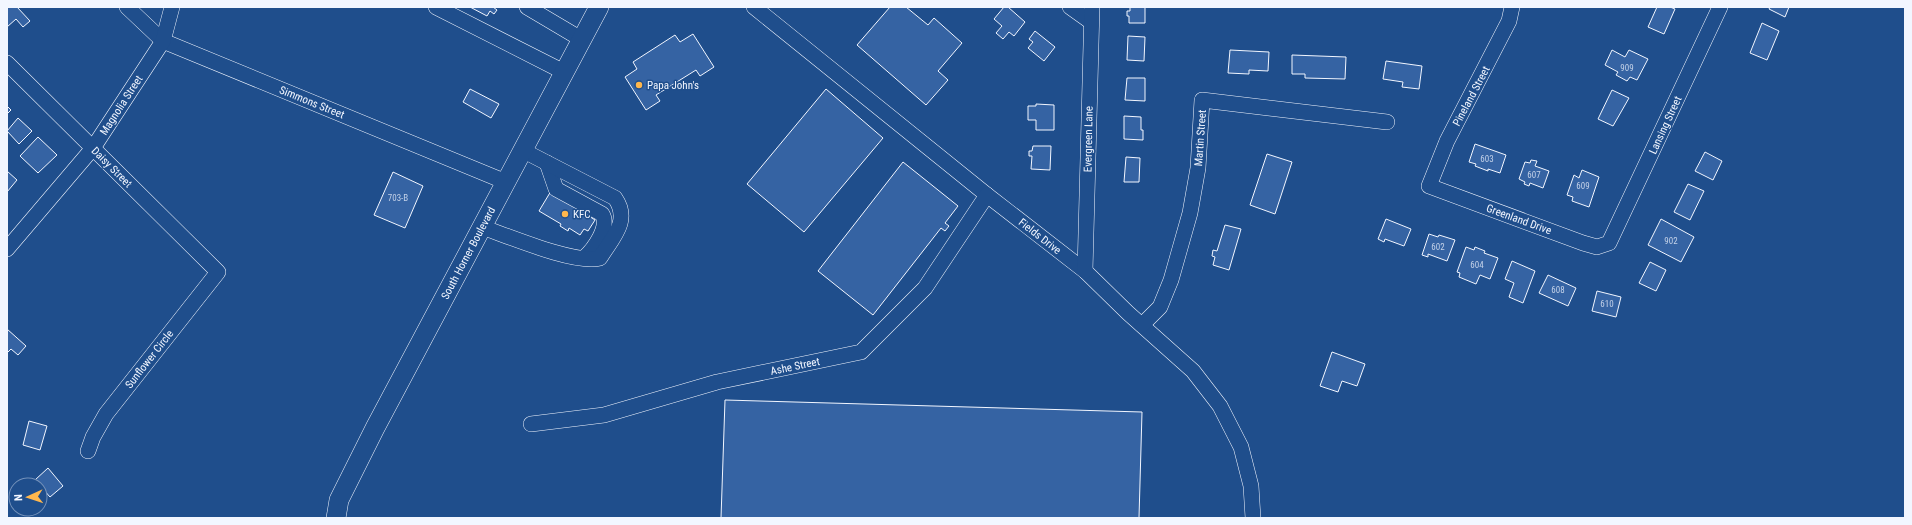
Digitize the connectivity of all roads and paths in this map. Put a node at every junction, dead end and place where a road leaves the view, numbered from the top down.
1 (127, 7) edge
2 (172, 7) edge
3 (436, 7) edge
4 (527, 7) edge
5 (599, 7) edge
6 (754, 7) edge
7 (1070, 7) edge
8 (1512, 7) edge
9 (1720, 7) edge
10 (1091, 14) edge
11 (581, 39) junction
12 (163, 41) junction
13 (7, 63) edge
14 (564, 72) junction
15 (1387, 122) dead end
16 (93, 148) junction
17 (522, 150) junction
18 (547, 163) junction
19 (506, 182) junction
20 (1429, 186) joint
21 (988, 195) junction
22 (482, 227) junction
23 (1609, 243) joint
24 (7, 248) edge
25 (584, 258) junction
26 (1085, 271) junction
27 (218, 272) joint
28 (1142, 325) junction
29 (531, 424) dead end
30 (88, 451) dead end
31 (338, 509) edge
32 (321, 518) edge
33 (1253, 518) edge

1 - 12 street, Simmons Street
2 - 12 street, Magnolia Street
3 - 14 street
4 - 11 street
5 - 11 main road, South Horner Boulevard
6 - 21 street, Fields Drive
7 - 10 street
8 - 20 street, Pineland Street
9 - 23 street, Lansing Street
10 - 26 street, Evergreen Lane
11 - 14 main road, South Horner Boulevard
12 - 16 street, Magnolia Street
12 - 19 street, Simmons Street
13 - 16 street, Daisy Street
14 - 17 main road, South Horner Boulevard
15 - 28 street, Martin Street
16 - 24 street, Magnolia Street
16 - 27 street, Daisy Street
17 - 18 street
17 - 19 main road, South Horner Boulevard
18 - 25 street
18 - 25 street
19 - 22 main road, South Horner Boulevard
20 - 23 street, Greenland Drive
21 - 26 street, Fields Drive
21 - 29 street, Ashe Street
22 - 25 street
22 - 31 main road, South Horner Boulevard
26 - 28 street, Fields Drive
27 - 30 street, Sunflower Circle
28 - 33 street, Fields Drive
31 - 32 main road, South Horner Boulevard

